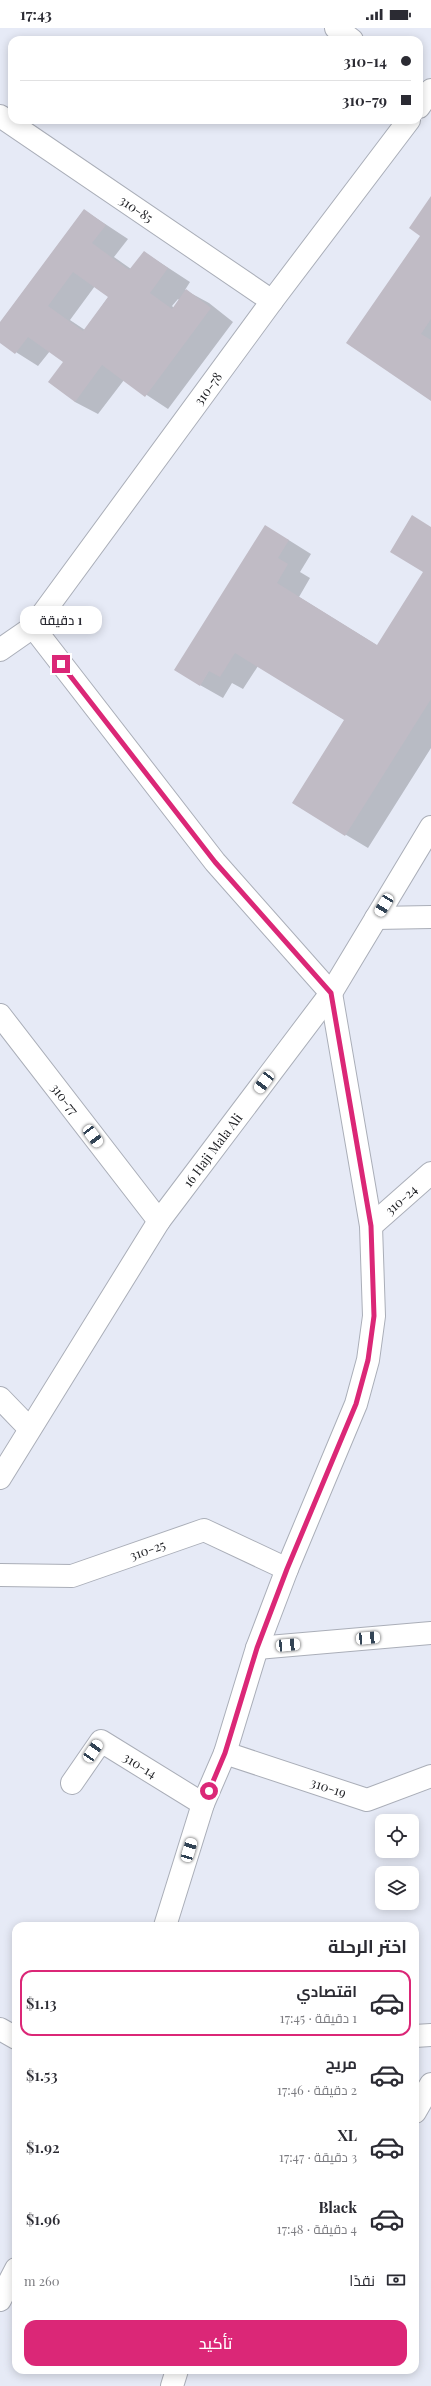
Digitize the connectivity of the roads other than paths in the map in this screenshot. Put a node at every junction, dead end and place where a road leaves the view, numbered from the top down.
1 (336, 28) edge
2 (347, 36) edge
3 (12, 124) edge
4 (406, 124) edge
5 (272, 302) junction
6 (32, 627) junction
7 (1, 647) edge
8 (431, 827) edge
9 (431, 917) edge
10 (376, 918) junction
11 (331, 993) junction
12 (0, 1015) edge
13 (431, 1174) edge
14 (158, 1221) junction
15 (371, 1226) junction
16 (0, 1398) edge
17 (29, 1428) junction
18 (0, 1478) edge
19 (287, 1569) junction
20 (0, 1575) edge
21 (431, 1633) edge
22 (257, 1648) junction
23 (225, 1753) junction
24 (431, 1776) edge
25 (72, 1784) dead end
26 (203, 1804) junction
27 (166, 1922) edge
28 (0, 2029) edge
29 (431, 2034) edge
30 (12, 2036) edge
31 (419, 2036) edge
32 (431, 2084) edge
33 (419, 2105) edge
34 (12, 2277) edge
35 (0, 2300) edge
36 (176, 2374) edge
37 (172, 2386) edge

1 - 2 street
3 - 5 street, 310-85
4 - 5 street, 310-78
5 - 6 street, 310-78
6 - 7 street, 310-78
6 - 11 street
8 - 10 street, 16 Haji Mala Ali
9 - 10 street
10 - 11 street, 16 Haji Mala Ali
11 - 14 street, 16 Haji Mala Ali
11 - 15 street
12 - 14 street, 310-77
13 - 15 street, 310-24
14 - 17 street, 16 Haji Mala Ali
15 - 19 street
16 - 17 street
17 - 18 street, 16 Haji Mala Ali
19 - 20 street, 310-25
19 - 22 street
21 - 22 street
22 - 23 street
23 - 24 street, 310-19
23 - 26 street
25 - 26 street, 310-14
26 - 27 street
28 - 30 street
29 - 31 street
32 - 33 street
34 - 35 street
36 - 37 street

